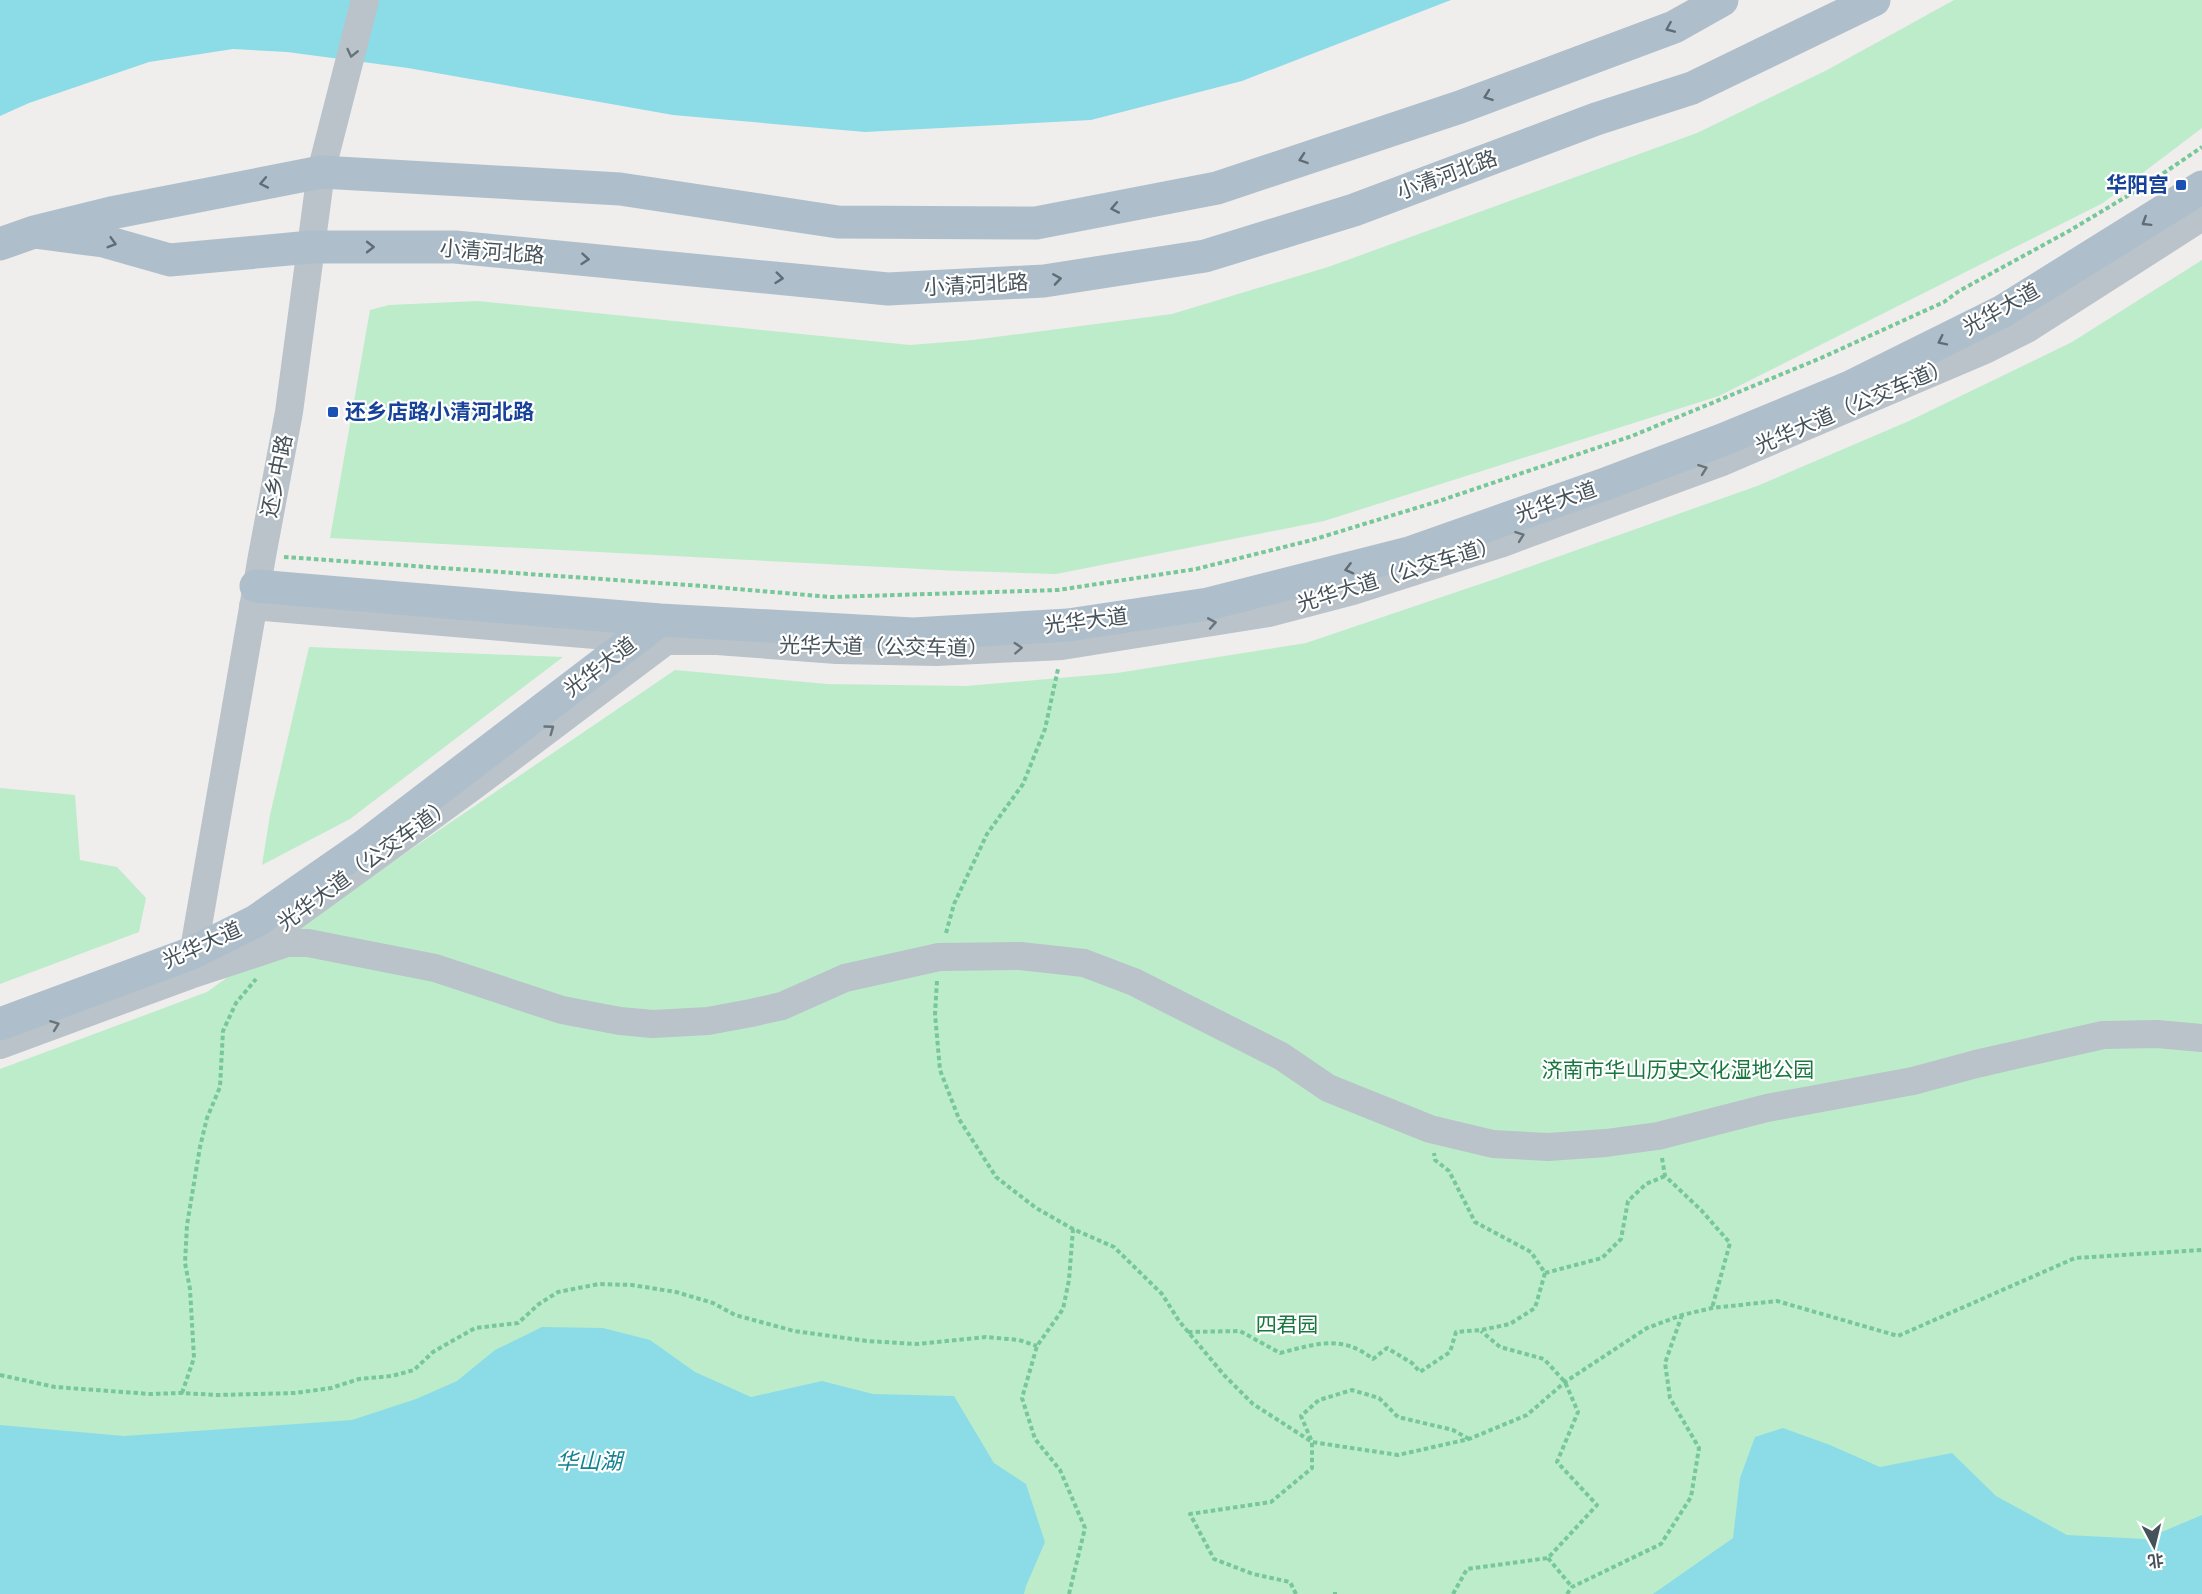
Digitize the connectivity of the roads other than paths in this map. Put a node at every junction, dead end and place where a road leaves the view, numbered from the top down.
1 (364, 0) edge
2 (1722, 0) edge
3 (1874, 0) edge
4 (321, 172) junction
5 (2202, 187) edge
6 (2202, 217) edge
7 (34, 231) junction
8 (0, 244) edge
9 (311, 247) junction
10 (257, 582) junction
11 (655, 633) junction
12 (191, 964) junction
13 (0, 1024) edge
14 (2202, 1038) edge
15 (0, 1046) edge

1 -> 4 street, 还乡中路
2 -> 4 main road, 小清河北路
9 -> 3 main road, 小清河北路
4 -> 7 main road, 小清河北路
4 - 9 street, 还乡中路
5 -> 11 main road, 光华大道
11 -> 6 street, 光华大道（公交车道）
7 - 8 main road, 小清河北路
7 -> 9 main road, 小清河北路
9 - 10 street, 还乡中路
10 - 11 main road
10 - 12 street, 还乡中路
11 - 12 main road, 光华大道
12 - 13 main road, 光华大道
12 - 14 street
15 -> 12 street

